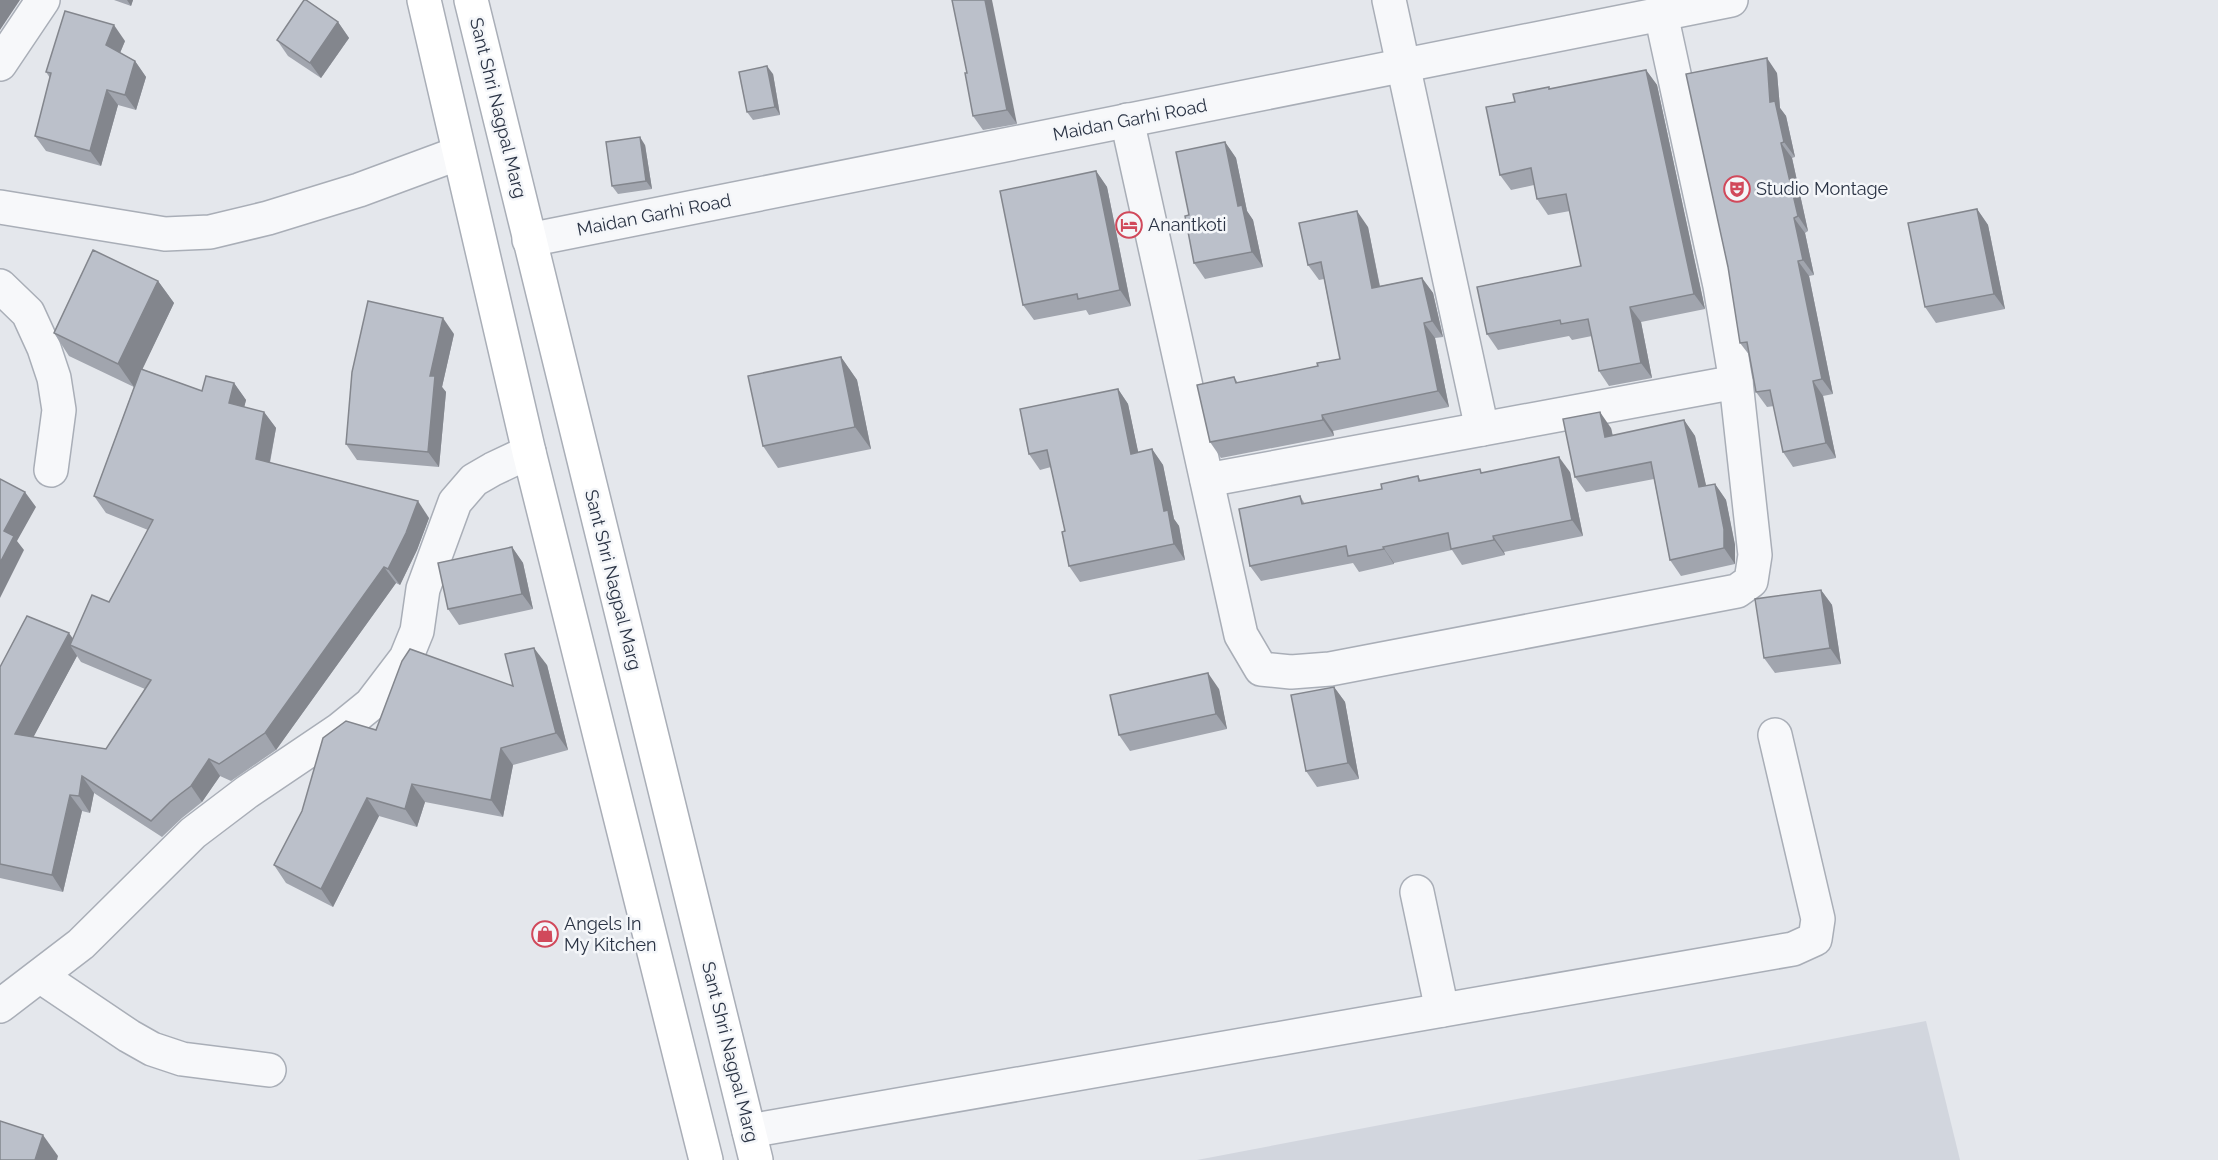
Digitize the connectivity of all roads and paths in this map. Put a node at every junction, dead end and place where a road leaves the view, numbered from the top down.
1 (43, 0) edge
2 (424, 0) edge
3 (471, 0) edge
4 (1389, 0) edge
5 (1710, 2) edge
6 (1661, 14) junction
7 (0, 64) edge
8 (1403, 66) junction
9 (1127, 120) junction
10 (459, 153) junction
11 (0, 207) edge
12 (529, 240) junction
13 (0, 286) edge
14 (1736, 382) junction
15 (1482, 429) junction
16 (529, 452) junction
17 (51, 470) dead end
18 (1207, 480) junction
19 (1775, 735) dead end
20 (1418, 892) dead end
21 (40, 976) junction
22 (0, 1006) edge
23 (1442, 1010) junction
24 (269, 1070) dead end
25 (753, 1145) edge
26 (706, 1160) edge

1 - 7 street
2 - 10 main road
3 - 12 main road, Sant Shri Nagpal Marg
4 - 8 street
5 - 6 street, Maidan Garhi Road
6 - 8 street, Maidan Garhi Road
6 - 14 street
8 - 9 street, Maidan Garhi Road
8 - 15 street
9 - 12 street, Maidan Garhi Road
9 - 18 street
10 - 11 street
10 - 16 main road
12 - 25 main road, Sant Shri Nagpal Marg
13 - 17 street
14 - 15 street
14 - 18 street
15 - 18 street
16 - 21 street
16 - 26 main road
19 - 23 street
20 - 23 street
21 - 22 street
21 - 24 street
23 - 25 street

